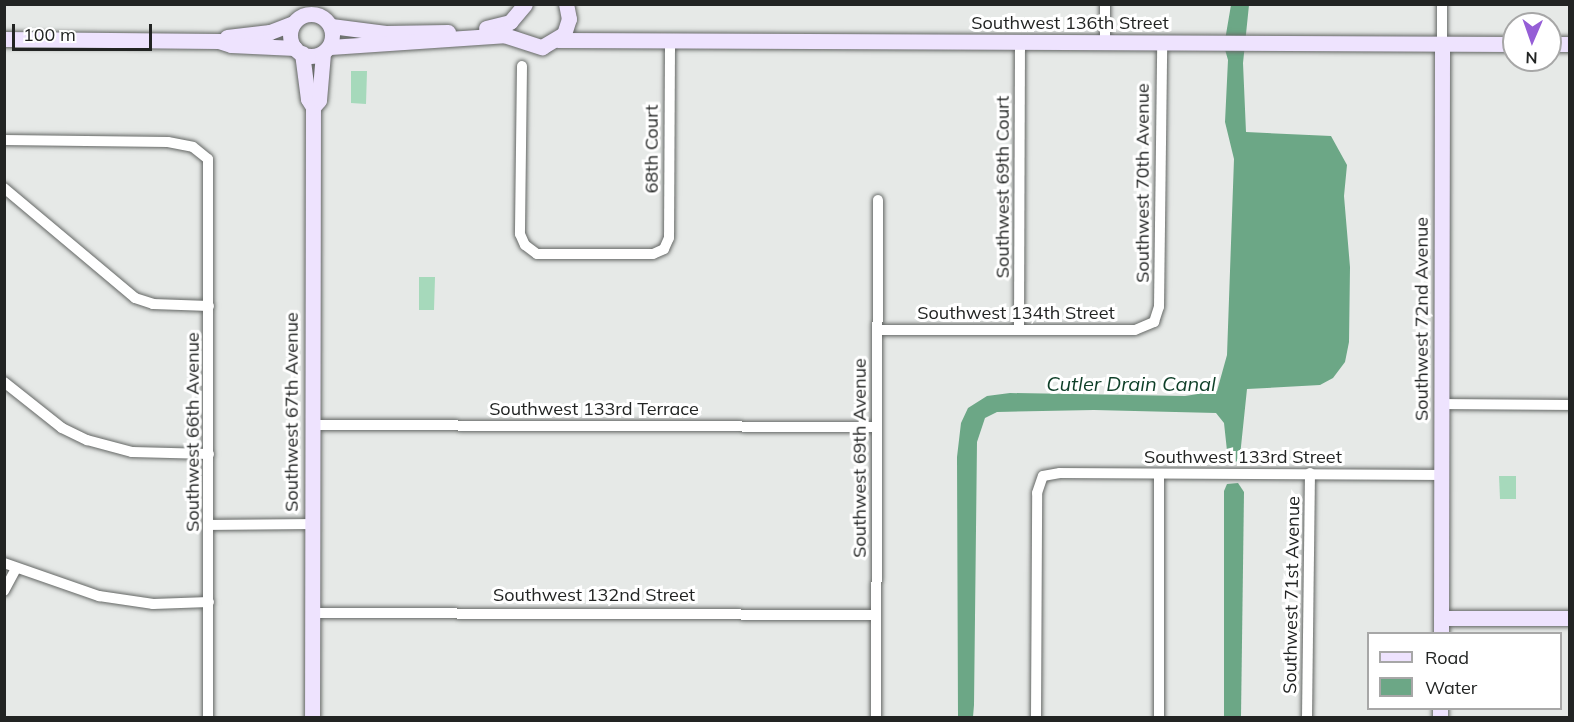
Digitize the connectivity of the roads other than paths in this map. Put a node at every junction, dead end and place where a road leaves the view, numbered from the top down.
1 (1105, 4) edge
2 (1442, 4) edge
3 (524, 8) edge
4 (571, 11) edge
5 (298, 15) edge
6 (324, 16) edge
7 (524, 38) junction
8 (4, 39) edge
9 (219, 40) junction
10 (558, 40) junction
11 (626, 40) junction
12 (670, 42) junction
13 (1105, 42) junction
14 (1020, 43) junction
15 (1162, 43) junction
16 (1442, 44) junction
17 (1502, 44) edge
18 (327, 50) junction
19 (298, 51) junction
20 (522, 66) dead end
21 (312, 107) junction
22 (4, 140) edge
23 (4, 188) edge
24 (878, 200) dead end
25 (209, 306) junction
26 (1154, 322) joint
27 (876, 330) junction
28 (1019, 330) junction
29 (4, 382) edge
30 (1442, 404) junction
31 (1569, 405) edge
32 (312, 425) junction
33 (876, 427) junction
34 (209, 454) junction
35 (1310, 473) junction
36 (1159, 474) junction
37 (1441, 475) junction
38 (310, 524) junction
39 (209, 525) junction
40 (4, 563) edge
41 (16, 568) junction
42 (4, 591) edge
43 (209, 602) junction
44 (311, 613) junction
45 (876, 615) junction
46 (1441, 618) junction
47 (1569, 618) edge
48 (1441, 632) edge
49 (208, 717) edge
50 (312, 717) edge
51 (876, 717) edge
52 (1036, 717) edge
53 (1158, 717) edge
54 (1307, 717) edge

1 - 13 street
2 - 16 street, Southwest 72nd Avenue
3 - 6 street
3 - 7 street
4 - 10 street
4 - 11 street, Southwest 136th Street
5 - 6 street
5 - 9 street
5 - 19 street, Southwest 67th Avenue
6 - 18 street, Southwest 67th Avenue
7 - 10 street, Southwest 136th Street
7 - 18 street
8 - 9 street
9 - 19 street
10 - 11 street, Southwest 136th Street
11 - 12 street, Southwest 136th Street
12 - 14 street, Southwest 136th Street
12 - 20 street, 68th Court
13 - 14 street, Southwest 136th Street
13 - 15 street, Southwest 136th Street
14 - 28 street, Southwest 69th Court
15 - 16 street, Southwest 136th Street
15 - 26 street, Southwest 70th Avenue
16 - 17 street, Southwest 136th Street
16 - 30 street, Southwest 72nd Avenue
18 - 19 street
18 - 21 street, Southwest 67th Avenue
19 - 21 street, Southwest 67th Avenue
21 - 32 street, Southwest 67th Avenue
22 - 25 street, Southwest 66th Avenue
23 - 25 street
24 - 27 street, Southwest 69th Avenue
25 - 34 street, Southwest 66th Avenue
26 - 28 street, Southwest 134th Street
27 - 28 street, Southwest 134th Street
27 - 33 street, Southwest 69th Avenue
29 - 34 street
30 - 31 street
30 - 37 street, Southwest 72nd Avenue
32 - 33 street, Southwest 133rd Terrace
32 - 38 street, Southwest 67th Avenue
33 - 45 street, Southwest 69th Avenue
34 - 39 street, Southwest 66th Avenue
35 - 36 street, Southwest 133rd Street
35 - 37 street, Southwest 133rd Street
35 - 54 street, Southwest 71st Avenue
36 - 52 street, Southwest 133rd Street
36 - 53 street
37 - 46 street, Southwest 72nd Avenue
38 - 39 street
38 - 44 street, Southwest 67th Avenue
39 - 43 street, Southwest 66th Avenue
40 - 41 street
41 - 42 street
41 - 43 street
43 - 49 street, Southwest 66th Avenue
44 - 45 street, Southwest 132nd Street
44 - 50 street, Southwest 67th Avenue
45 - 51 street, Southwest 69th Avenue
46 - 47 street
46 - 48 street, Southwest 72nd Avenue

